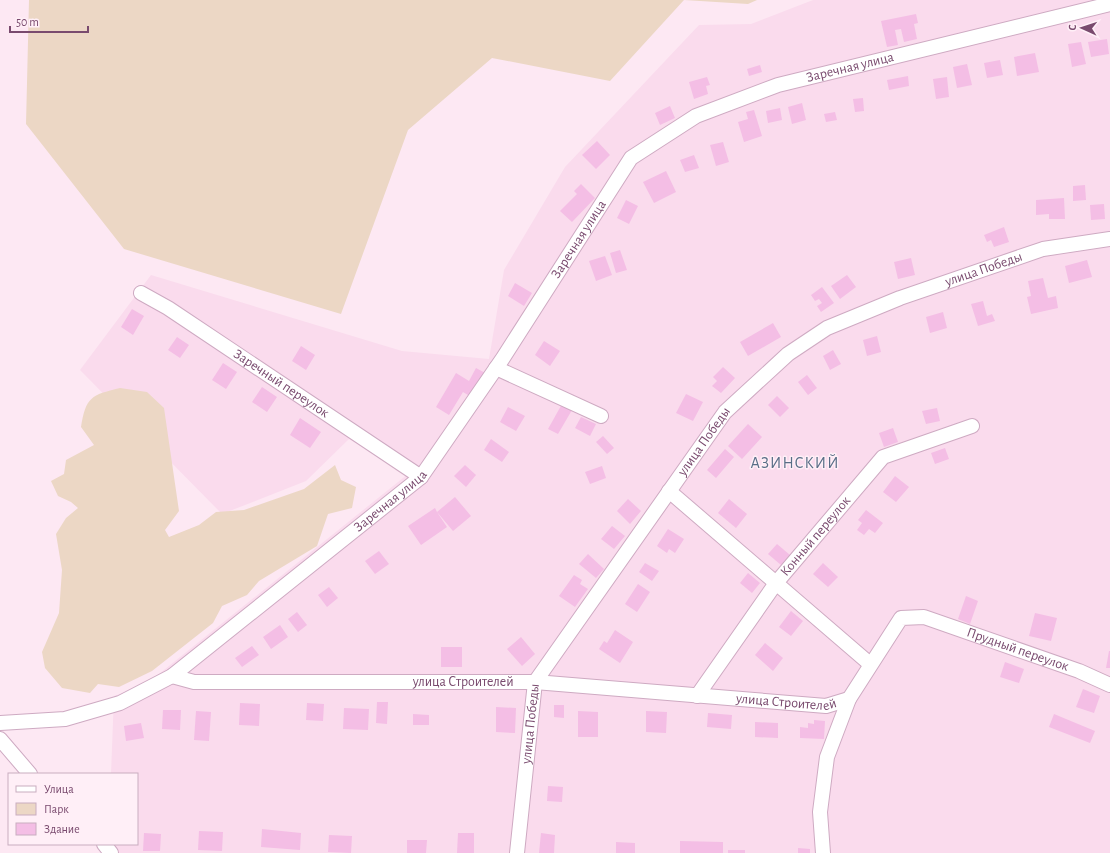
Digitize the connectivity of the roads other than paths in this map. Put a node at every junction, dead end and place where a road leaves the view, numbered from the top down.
1 (1110, 4) edge
2 (1110, 239) edge
3 (141, 293) dead end
4 (496, 368) junction
5 (601, 416) dead end
6 (972, 426) dead end
7 (421, 476) junction
8 (669, 491) junction
9 (776, 583) junction
10 (870, 664) junction
11 (172, 676) junction
12 (535, 682) junction
13 (1110, 685) edge
14 (697, 696) junction
15 (849, 699) junction
16 (0, 723) edge
17 (0, 739) edge
18 (29, 773) edge
19 (105, 845) edge
20 (111, 853) edge
21 (517, 853) edge
22 (823, 853) edge

1 - 4 street, Заречная улица
2 - 8 street, улица Победы
3 - 7 street, Заречный переулок
4 - 5 street
4 - 7 street, Заречная улица
6 - 9 street, Конный переулок
7 - 11 street, Заречная улица
8 - 9 street
8 - 12 street, улица Победы
9 - 10 street
9 - 14 street, Конный переулок
10 - 13 street, Прудный переулок
10 - 15 street
11 - 12 street, улица Строителей
11 - 16 street, Заречная улица
12 - 14 street, улица Строителей
12 - 21 street, улица Победы
14 - 15 street, улица Строителей
15 - 22 street
17 - 18 street
19 - 20 street

